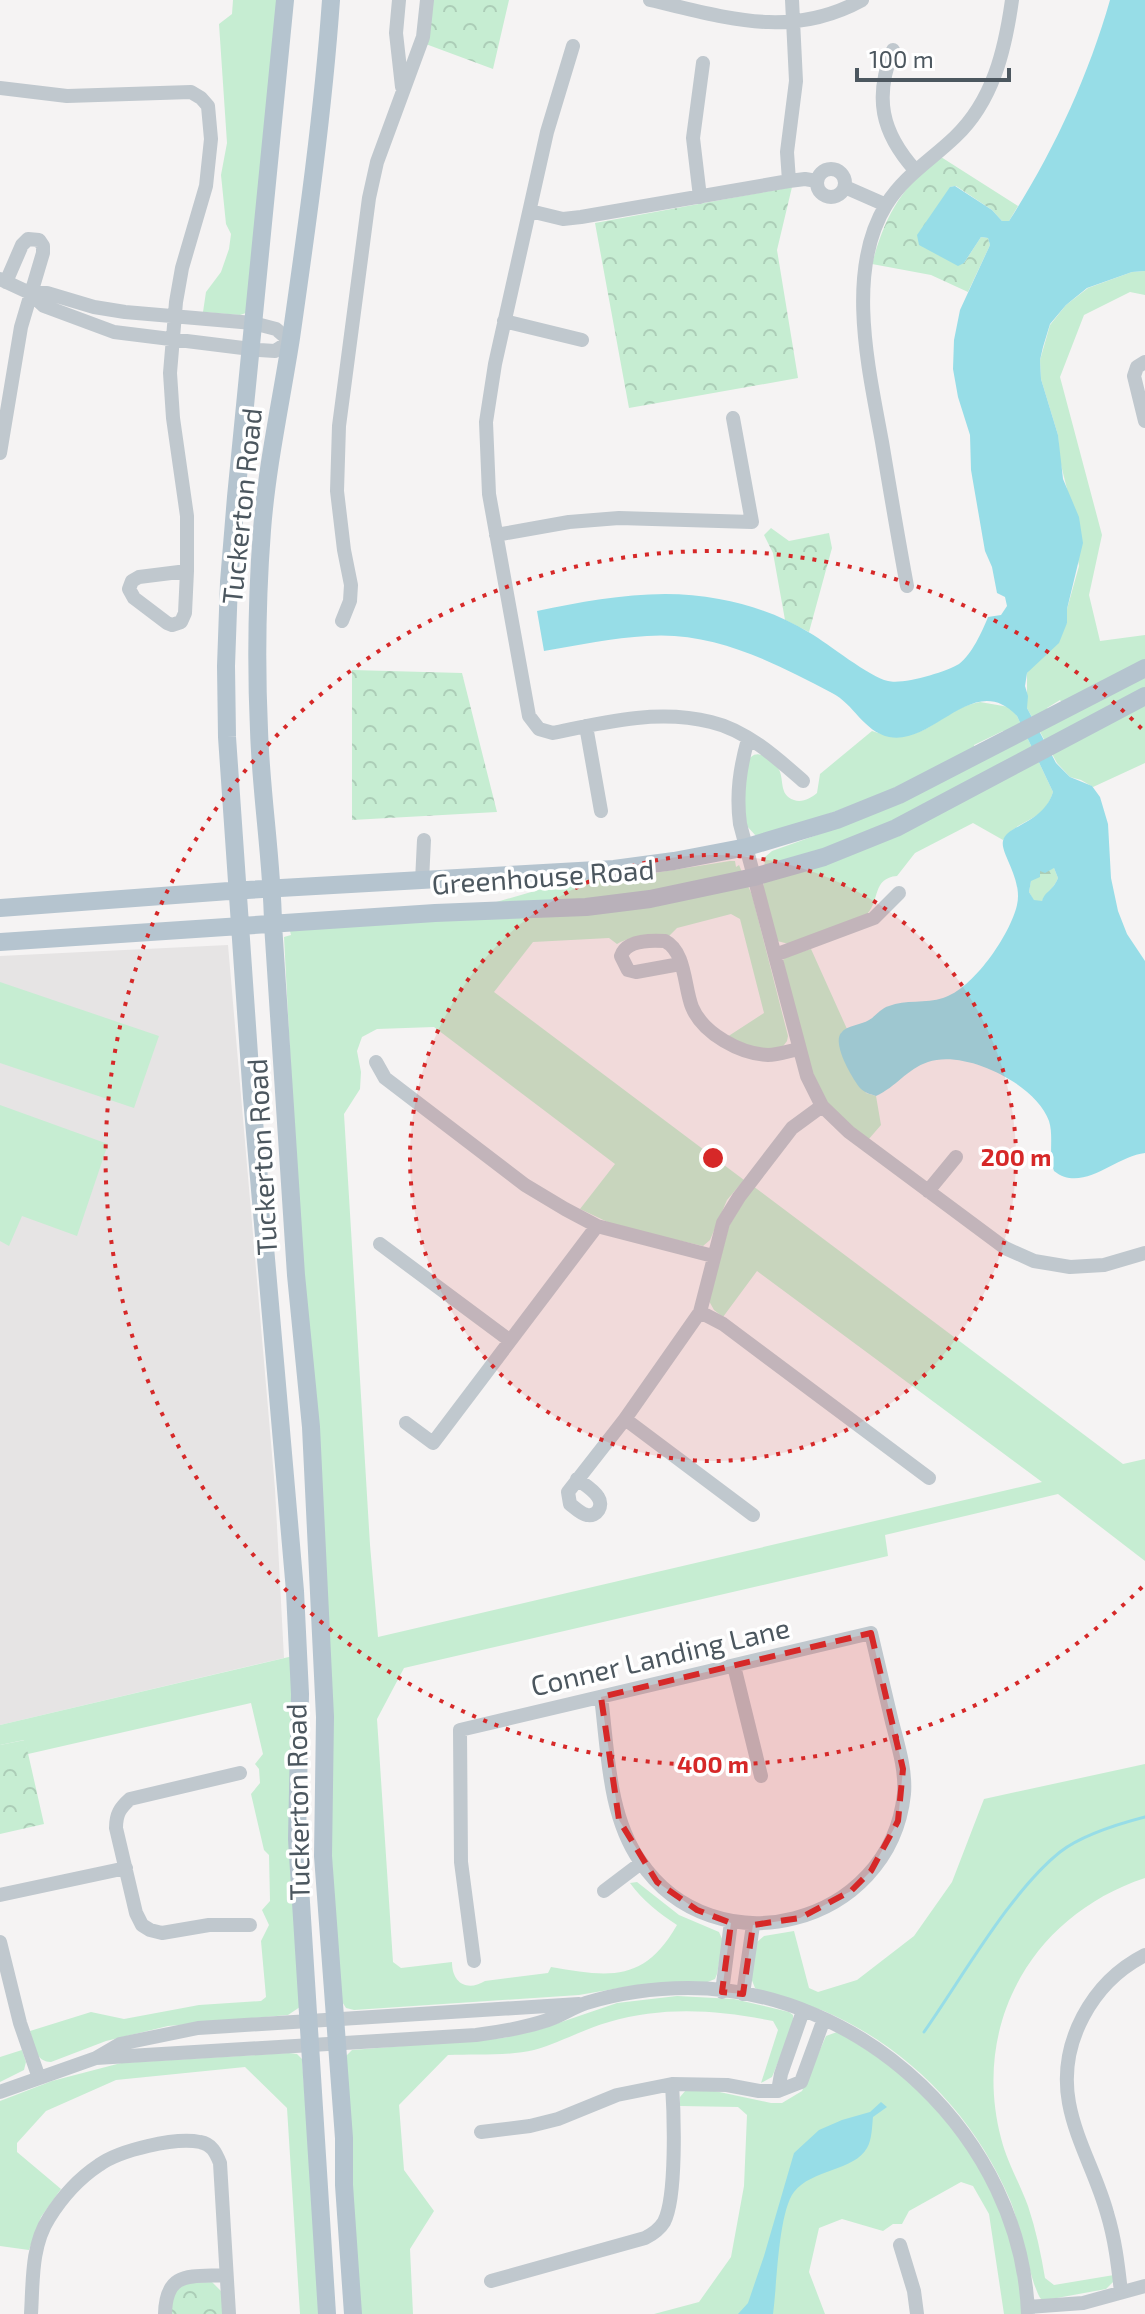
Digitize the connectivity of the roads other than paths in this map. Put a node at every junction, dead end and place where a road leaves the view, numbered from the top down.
1 (285, 0) edge
2 (331, 0) edge
3 (399, 0) edge
4 (427, 0) edge
5 (650, 0) edge
6 (792, 0) edge
7 (862, 0) edge
8 (1012, 0) edge
9 (793, 23) junction
10 (573, 46) dead end
11 (893, 50) dead end
12 (703, 63) dead end
13 (402, 87) junction
14 (0, 88) edge
15 (915, 170) junction
16 (789, 181) junction
17 (700, 197) junction
18 (886, 205) junction
19 (530, 211) junction
20 (3, 280) edge
21 (30, 293) junction
22 (175, 315) junction
23 (224, 320) junction
24 (504, 321) junction
25 (253, 323) junction
26 (582, 340) dead end
27 (173, 341) junction
28 (290, 341) junction
29 (221, 346) junction
30 (250, 349) junction
31 (1145, 362) edge
32 (733, 418) dead end
33 (1145, 421) edge
34 (0, 453) edge
35 (496, 535) junction
36 (187, 571) junction
37 (907, 586) dead end
38 (342, 621) dead end
39 (1145, 668) edge
40 (1145, 696) edge
41 (586, 726) junction
42 (748, 739) junction
43 (803, 781) dead end
44 (601, 811) dead end
45 (424, 840) dead end
46 (747, 847) junction
47 (754, 877) junction
48 (422, 881) junction
49 (272, 889) junction
50 (239, 891) junction
51 (899, 893) dead end
52 (0, 908) edge
53 (273, 924) junction
54 (241, 926) junction
55 (0, 942) edge
56 (775, 955) junction
57 (680, 964) dead end
58 (799, 1049) junction
59 (376, 1062) dead end
60 (822, 1106) junction
61 (956, 1157) dead end
62 (928, 1191) junction
63 (597, 1226) junction
64 (380, 1244) dead end
65 (1145, 1253) edge
66 (713, 1256) junction
67 (700, 1312) junction
68 (509, 1340) junction
69 (625, 1419) junction
70 (406, 1423) dead end
71 (929, 1478) dead end
72 (577, 1479) dead end
73 (753, 1515) dead end
74 (296, 1607) junction
75 (318, 1607) junction
76 (734, 1666) junction
77 (601, 1697) junction
78 (240, 1773) dead end
79 (761, 1776) dead end
80 (641, 1863) junction
81 (126, 1868) junction
82 (604, 1891) dead end
83 (0, 1895) edge
84 (731, 1922) junction
85 (250, 1925) dead end
86 (753, 1925) junction
87 (0, 1942) edge
88 (1145, 1955) edge
89 (474, 1961) dead end
90 (722, 1992) junction
91 (743, 1994) junction
92 (584, 2004) junction
93 (803, 2011) junction
94 (334, 2018) junction
95 (310, 2019) junction
96 (824, 2019) junction
97 (335, 2044) junction
98 (310, 2045) junction
99 (96, 2058) junction
100 (39, 2078) junction
101 (672, 2084) junction
102 (778, 2091) junction
103 (0, 2092) edge
104 (481, 2132) dead end
105 (900, 2245) dead end
106 (226, 2275) junction
107 (491, 2281) dead end
108 (1145, 2286) edge
109 (1121, 2292) junction
110 (1028, 2311) edge
111 (31, 2314) edge
112 (165, 2314) edge
113 (229, 2314) edge
114 (327, 2314) edge
115 (353, 2314) edge
116 (917, 2314) edge

1 - 25 main road, Tuckerton Road
2 - 28 main road, Tuckerton Road
3 - 13 street
4 - 13 street
5 - 9 street
6 - 9 street
7 - 9 street
8 - 15 street
9 - 16 street
10 - 19 street
11 - 15 street
12 - 17 street
13 - 38 street
14 - 22 street
15 - 18 street
16 - 17 street
16 - 18 street
17 - 19 street
18 - 37 street
19 - 24 street
20 - 21 street
20 - 21 street
21 - 22 street
21 - 27 street
21 - 34 street
22 - 23 street
22 - 27 street
23 - 25 street
23 - 29 street
24 - 26 street
24 - 35 street
25 - 28 street
25 - 30 main road, Tuckerton Road
27 - 29 street
27 - 36 street
28 - 30 street
28 - 49 main road, Tuckerton Road
29 - 30 street
30 - 50 main road, Tuckerton Road
31 - 33 street
32 - 35 street
35 - 41 street
36 - 36 street
39 - 46 main road, Greenhouse Road
40 - 47 main road, Greenhouse Road
41 - 42 street
41 - 44 street
42 - 43 street
42 - 46 street
45 - 48 street
46 - 47 street
46 - 48 main road, Greenhouse Road
47 - 53 main road, Greenhouse Road
47 - 56 street
48 - 49 main road, Greenhouse Road
49 - 50 main road, Greenhouse Road
49 - 53 main road, Tuckerton Road
50 - 52 main road, Greenhouse Road
50 - 54 main road, Tuckerton Road
51 - 56 street
53 - 54 main road, Greenhouse Road
53 - 75 main road, Tuckerton Road
54 - 55 main road, Greenhouse Road
54 - 74 main road, Tuckerton Road
56 - 58 street
57 - 58 street
58 - 60 street
59 - 63 street
60 - 62 street
60 - 66 street
61 - 62 street
62 - 65 street
63 - 66 street
63 - 68 street
64 - 68 street
66 - 67 street
67 - 69 street
67 - 71 street
68 - 70 street
69 - 72 street
69 - 73 street
74 - 75 main road
74 - 95 main road, Tuckerton Road
75 - 94 main road, Tuckerton Road
76 - 77 street, Conner Landing Lane
76 - 79 street
76 - 86 street, Conner Landing Lane
77 - 80 street
77 - 89 street, Conner Landing Lane
78 - 81 street
80 - 82 street
80 - 84 street
81 - 83 street
81 - 85 street
84 - 86 street
84 - 90 street
86 - 91 street
87 - 100 street
88 - 109 street
90 - 91 street
90 - 92 street
91 - 93 street
92 - 94 street
92 - 97 street
93 - 96 street
93 - 102 street
94 - 95 street
94 - 97 main road, Tuckerton Road
95 - 98 main road, Tuckerton Road
95 - 99 street
96 - 102 street
96 - 110 street
97 - 98 street
97 - 115 main road, Tuckerton Road
98 - 99 street
98 - 114 main road, Tuckerton Road
99 - 100 street
100 - 103 street
101 - 102 street
101 - 104 street
101 - 107 street
105 - 116 street
106 - 111 street
106 - 112 street
106 - 113 street
108 - 109 street
109 - 110 street

